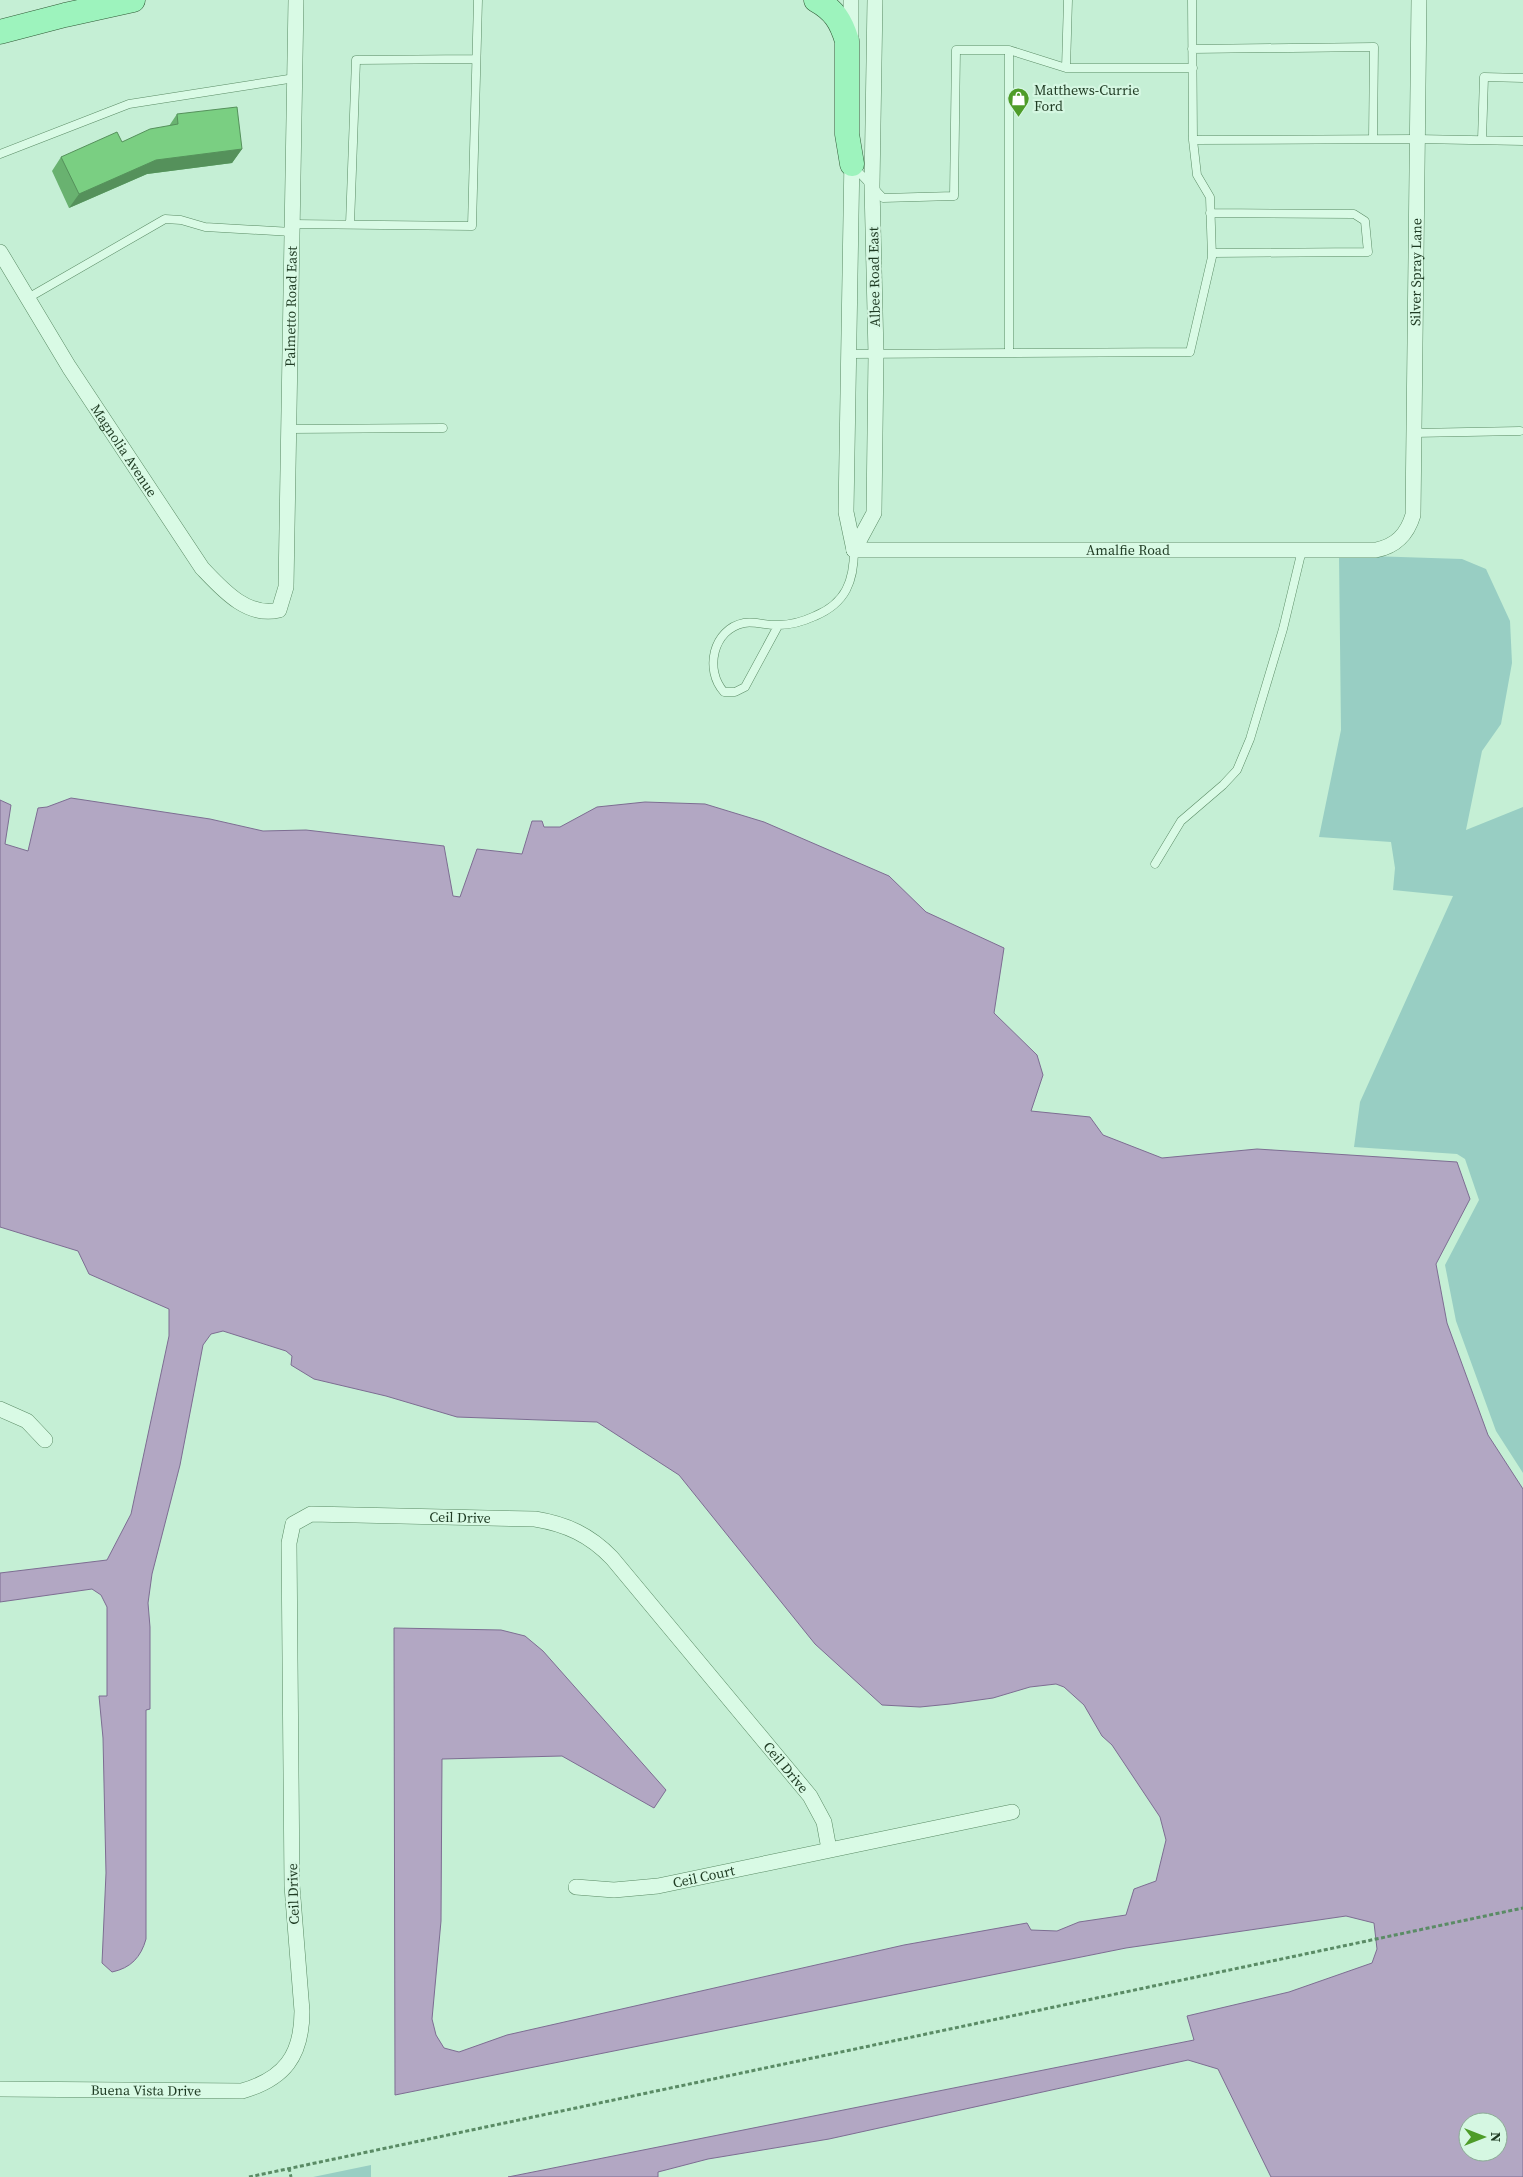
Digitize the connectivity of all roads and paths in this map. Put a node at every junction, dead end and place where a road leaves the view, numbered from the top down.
1 (133, 0) edge
2 (296, 0) edge
3 (478, 0) edge
4 (816, 0) edge
5 (851, 0) edge
6 (876, 0) edge
7 (1068, 0) edge
8 (1192, 0) edge
9 (1419, 0) edge
10 (63, 7) edge
11 (0, 32) edge
12 (1192, 49) junction
13 (1010, 50) junction
14 (476, 59) junction
15 (1066, 68) junction
16 (1193, 68) junction
17 (295, 78) junction
18 (1523, 78) edge
19 (1373, 139) junction
20 (1417, 139) junction
21 (1193, 140) junction
22 (1482, 140) junction
23 (1523, 141) edge
24 (0, 154) edge
25 (852, 164) junction
26 (872, 186) junction
27 (1210, 213) junction
28 (350, 224) junction
29 (292, 228) junction
30 (0, 252) edge
31 (1212, 253) junction
32 (28, 298) junction
33 (1009, 353) junction
34 (849, 354) junction
35 (876, 354) junction
36 (443, 428) dead end
37 (288, 429) junction
38 (1520, 431) dead end
39 (1414, 433) junction
40 (1399, 540) joint
41 (854, 550) junction
42 (1302, 550) junction
43 (279, 610) joint
44 (778, 626) junction
45 (1155, 864) dead end
46 (0, 1409) edge
47 (45, 1440) dead end
48 (1012, 1812) dead end
49 (829, 1850) junction
50 (576, 1887) dead end
51 (1523, 1908) edge
52 (286, 2067) joint
53 (0, 2089) edge
54 (290, 2168) junction
55 (249, 2177) edge
56 (291, 2177) edge

1 - 10 main road
2 - 17 street, Palmetto Road East
3 - 14 lane
4 - 25 main road
5 - 25 street, Albee Road East
6 - 26 street, Albee Road East
7 - 15 lane
8 - 12 lane
9 - 20 street, Silver Spray Lane
10 - 11 main road
12 - 16 lane
12 - 19 lane
13 - 15 lane
13 - 26 lane
13 - 33 lane
14 - 28 lane
14 - 28 lane
15 - 16 lane
16 - 21 lane
17 - 24 lane
17 - 29 street, Palmetto Road East
18 - 22 lane
19 - 20 lane
19 - 21 lane
20 - 22 lane
20 - 39 street, Silver Spray Lane
21 - 27 lane
22 - 23 lane
25 - 26 lane
25 - 34 street, Albee Road East
26 - 35 street, Albee Road East
27 - 31 lane
27 - 31 lane
28 - 29 lane
29 - 32 lane
29 - 37 street, Palmetto Road East
30 - 32 street, Magnolia Avenue
31 - 33 lane
32 - 43 street, Magnolia Avenue
33 - 35 lane
34 - 35 lane
34 - 41 street, Albee Road East
35 - 41 street, Albee Road East
36 - 37 lane
37 - 43 street, Palmetto Road East
38 - 39 lane
39 - 40 street, Silver Spray Lane
40 - 42 street, Amalfie Road
41 - 42 street, Amalfie Road
41 - 44 lane, Albee Road East
42 - 45 lane
44 - 44 lane, Albee Road East
46 - 47 street
48 - 49 street
49 - 50 street, Ceil Court
49 - 52 street, Ceil Drive
51 - 54 path
52 - 53 street, Buena Vista Drive
54 - 55 path
54 - 56 path

